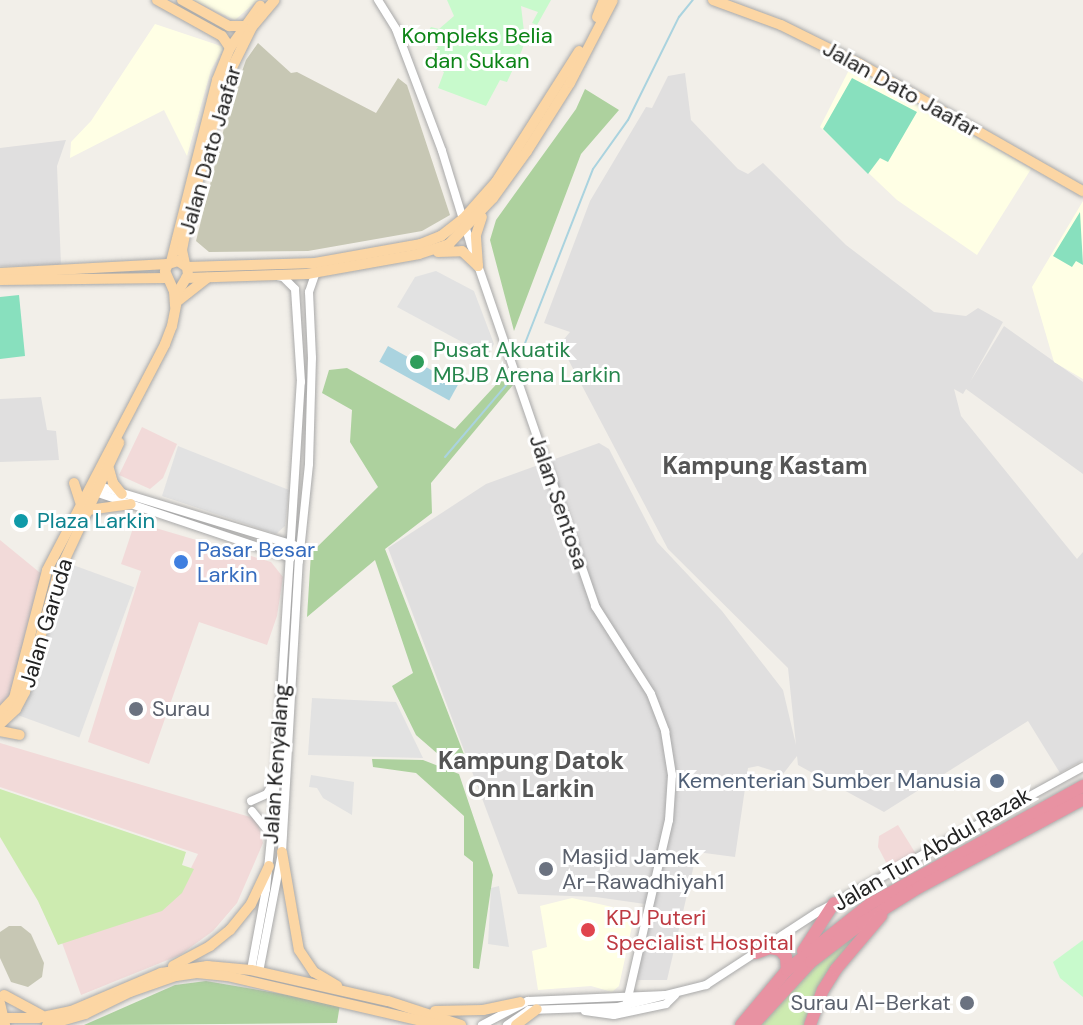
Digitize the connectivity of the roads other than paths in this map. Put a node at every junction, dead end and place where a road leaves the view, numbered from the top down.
1 (157, 0) edge
2 (182, 0) edge
3 (266, 0) edge
4 (275, 0) edge
5 (378, 0) edge
6 (604, 0) edge
7 (614, 0) edge
8 (713, 0) edge
9 (600, 19) junction
10 (244, 26) junction
11 (230, 48) junction
12 (1083, 191) edge
13 (493, 198) junction
14 (464, 224) junction
15 (174, 240) junction
16 (182, 250) junction
17 (426, 252) junction
18 (169, 263) junction
19 (478, 266) junction
20 (150, 267) junction
21 (212, 271) junction
22 (185, 272) junction
23 (316, 272) junction
24 (0, 273) edge
25 (266, 274) junction
26 (165, 279) junction
27 (0, 280) edge
28 (176, 302) junction
29 (123, 430) junction
30 (109, 469) junction
31 (95, 485) junction
32 (122, 494) junction
33 (131, 504) junction
34 (84, 508) junction
35 (292, 524) junction
36 (274, 541) junction
37 (290, 544) junction
38 (301, 547) junction
39 (272, 552) junction
40 (288, 557) junction
41 (300, 560) junction
42 (288, 577) junction
43 (285, 644) junction
44 (295, 644) junction
45 (0, 713) edge
46 (0, 724) edge
47 (0, 731) edge
48 (20, 735) dead end
49 (1083, 767) edge
50 (276, 777) junction
51 (1083, 786) edge
52 (1083, 799) edge
53 (271, 838) junction
54 (282, 852) junction
55 (269, 866) junction
56 (918, 888) junction
57 (834, 903) junction
58 (756, 953) junction
59 (791, 967) junction
60 (161, 973) junction
61 (255, 973) junction
62 (227, 976) junction
63 (306, 993) junction
64 (357, 995) junction
65 (673, 996) junction
66 (3, 997) edge
67 (626, 1001) junction
68 (520, 1002) junction
69 (575, 1008) junction
70 (537, 1009) junction
71 (417, 1010) junction
72 (7, 1021) edge
73 (47, 1021) edge
74 (31, 1022) edge
75 (440, 1025) edge
76 (461, 1025) edge
77 (482, 1025) edge
78 (507, 1025) edge
79 (516, 1025) edge
80 (741, 1025) edge
81 (753, 1025) edge
82 (810, 1025) edge

1 - 11 main road
2 - 10 main road
3 - 10 main road, Jalan Dato Jaafar
4 - 16 main road, Jalan Dato Jaafar
5 - 14 street, Jalan Sentosa
6 - 9 main road
7 - 9 main road
8 - 12 main road, Jalan Dato Jaafar
9 - 13 main road
9 - 14 main road
10 - 11 main road, Jalan Dato Jaafar
11 - 15 main road, Jalan Dato Jaafar
13 - 14 main road
13 - 19 main road
14 - 17 main road
14 - 19 street, Jalan Sentosa
14 - 21 main road
15 - 18 main road, Jalan Dato Jaafar
15 - 20 main road
16 - 21 main road
16 - 22 main road, Jalan Dato Jaafar
17 - 19 main road
17 - 23 main road
18 - 20 main road
18 - 22 main road
18 - 26 main road, Jalan Dato Jaafar
19 - 67 street, Jalan Sentosa
20 - 24 main road
21 - 22 main road
21 - 25 main road
21 - 28 main road
22 - 26 main road
22 - 28 main road, Jalan Garuda
23 - 25 main road
23 - 38 street, Jalan Kenyalang
25 - 35 street, Jalan Kenyalang
26 - 27 main road
26 - 28 main road
28 - 29 main road, Jalan Garuda
29 - 30 main road, Jalan Garuda
29 - 31 main road, Jalan Garuda
30 - 31 main road, Jalan Garuda
30 - 32 main road
31 - 32 street
31 - 33 street
31 - 34 main road, Jalan Garuda
31 - 34 main road
32 - 36 street
33 - 34 main road
33 - 39 street
34 - 45 main road, Jalan Garuda
34 - 46 main road, Jalan Garuda
35 - 36 street
35 - 37 street, Jalan Kenyalang
36 - 37 street
37 - 38 street
37 - 40 street, Jalan Kenyalang
38 - 41 street, Jalan Kenyalang
39 - 40 street
39 - 42 street
40 - 41 street
40 - 42 street, Jalan Kenyalang
41 - 44 street, Jalan Kenyalang
42 - 43 street, Jalan Kenyalang
43 - 44 street
43 - 50 street, Jalan Kenyalang
44 - 54 street, Jalan Kenyalang
47 - 48 main road
49 - 57 street
50 - 53 street, Jalan Kenyalang
50 - 53 street
51 - 59 highway, Jalan Tun Abdul Razak
52 - 56 highway, Jalan Tun Abdul Razak
53 - 55 street, Jalan Kenyalang
54 - 61 street, Jalan Kenyalang
54 - 64 main road
55 - 60 main road
55 - 61 street, Jalan Kenyalang
56 - 81 highway, Jalan Tun Abdul Razak
56 - 82 highway
57 - 58 street
57 - 59 highway
58 - 59 highway
58 - 65 street
59 - 80 highway, Jalan Tun Abdul Razak
60 - 61 main road
60 - 73 main road
61 - 62 main road
61 - 63 main road
61 - 64 main road
62 - 63 main road
62 - 73 main road
63 - 75 main road
64 - 71 main road
65 - 67 street
65 - 69 street
66 - 72 main road
66 - 73 main road
66 - 74 main road
67 - 68 street
67 - 69 street
68 - 71 main road
68 - 77 street
69 - 70 street
70 - 78 street
70 - 79 main road
71 - 76 main road
72 - 74 main road
73 - 74 main road

